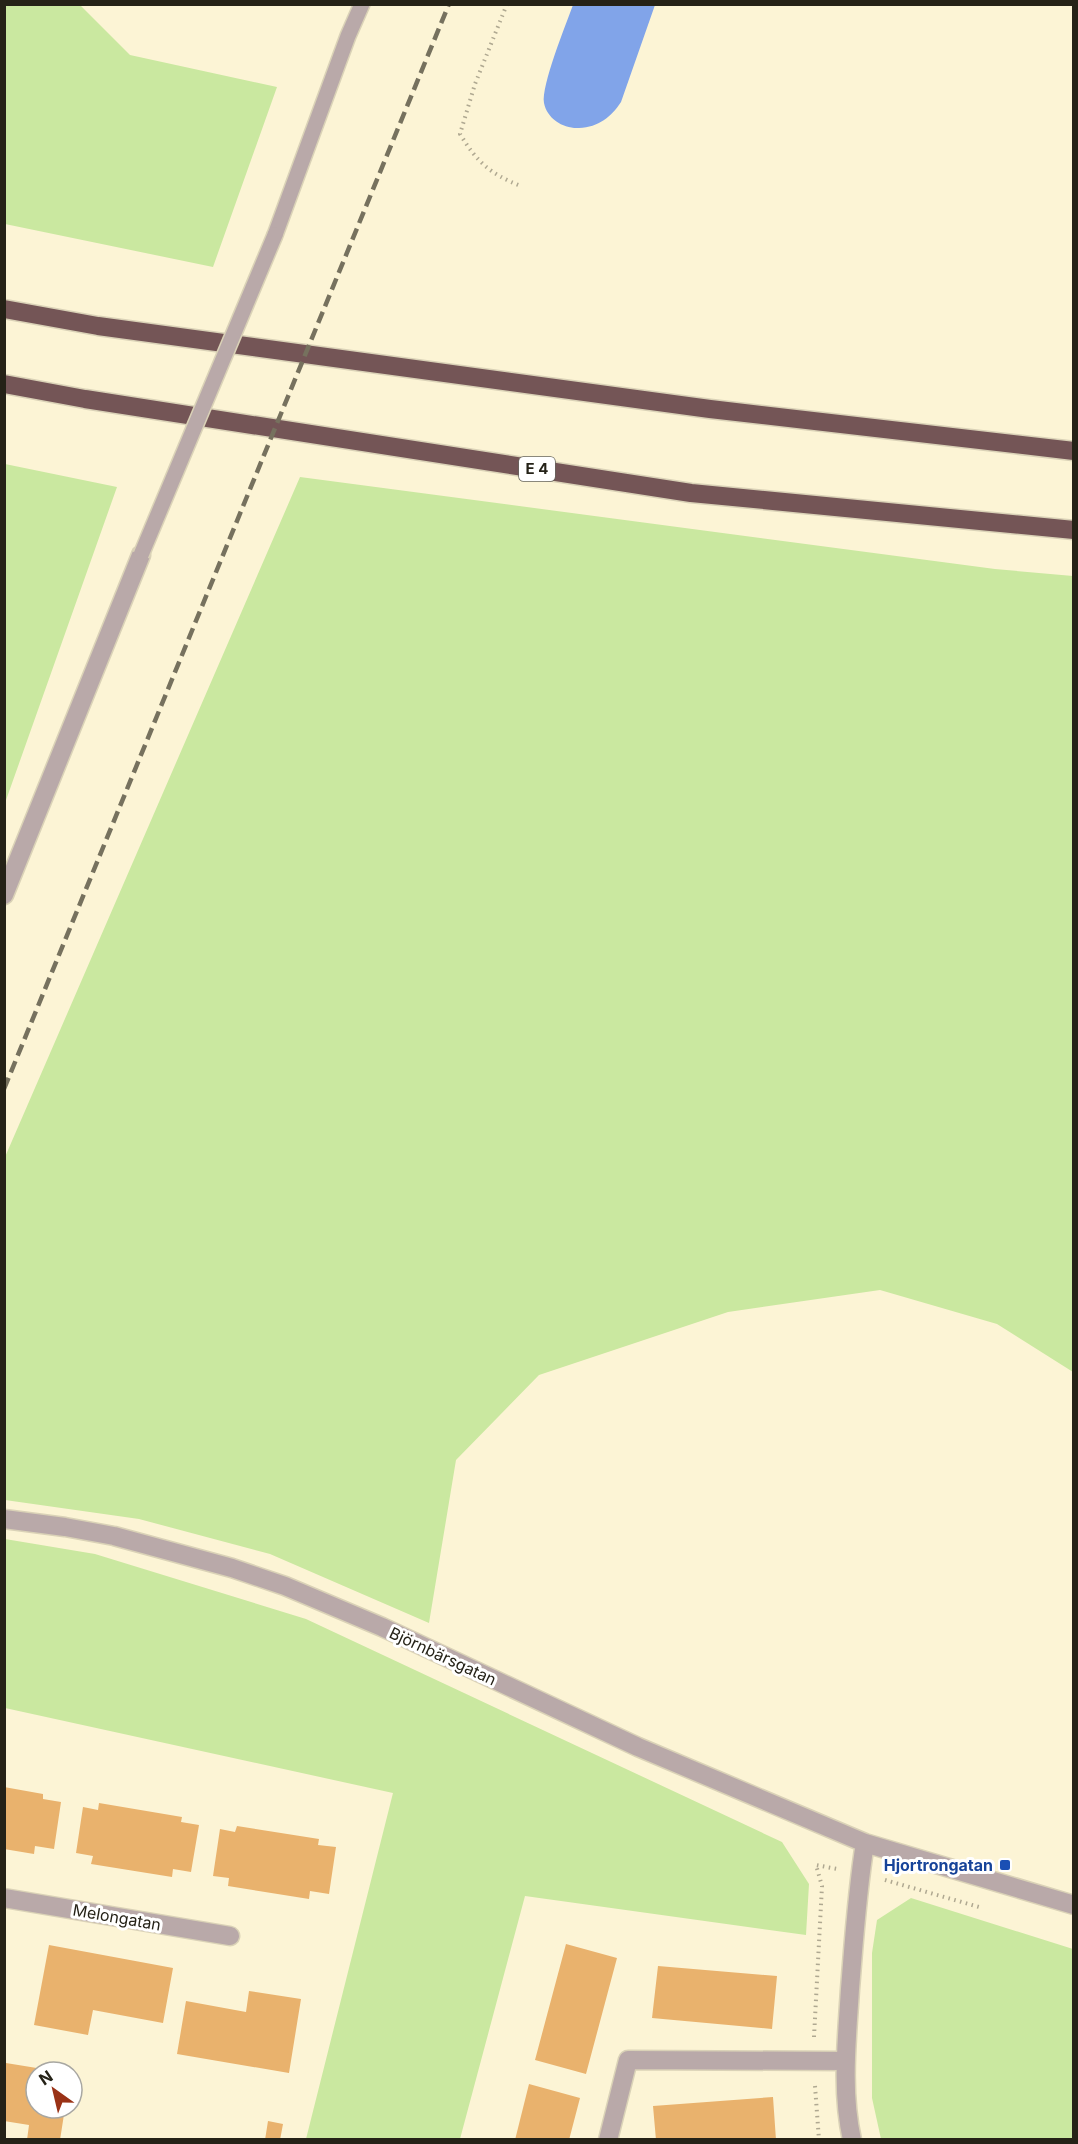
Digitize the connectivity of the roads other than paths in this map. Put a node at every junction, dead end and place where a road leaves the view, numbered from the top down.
1 (362, 4) edge
2 (4, 309) edge
3 (4, 384) edge
4 (1074, 451) edge
5 (1074, 530) edge
6 (141, 555) joint
7 (4, 895) edge
8 (4, 1520) edge
9 (865, 1843) junction
10 (4, 1898) edge
11 (1074, 1905) edge
12 (230, 1936) dead end
13 (845, 2061) junction
14 (608, 2139) edge
15 (852, 2139) edge

1 - 6 lane, bridge
2 - 4 highway
3 - 5 highway, E 4
6 - 7 street
8 - 9 street, Björnbärsgatan
9 - 11 street, Björnbärsgatan
9 - 13 street
10 - 12 street, Melongatan
13 - 14 street
13 - 15 street

